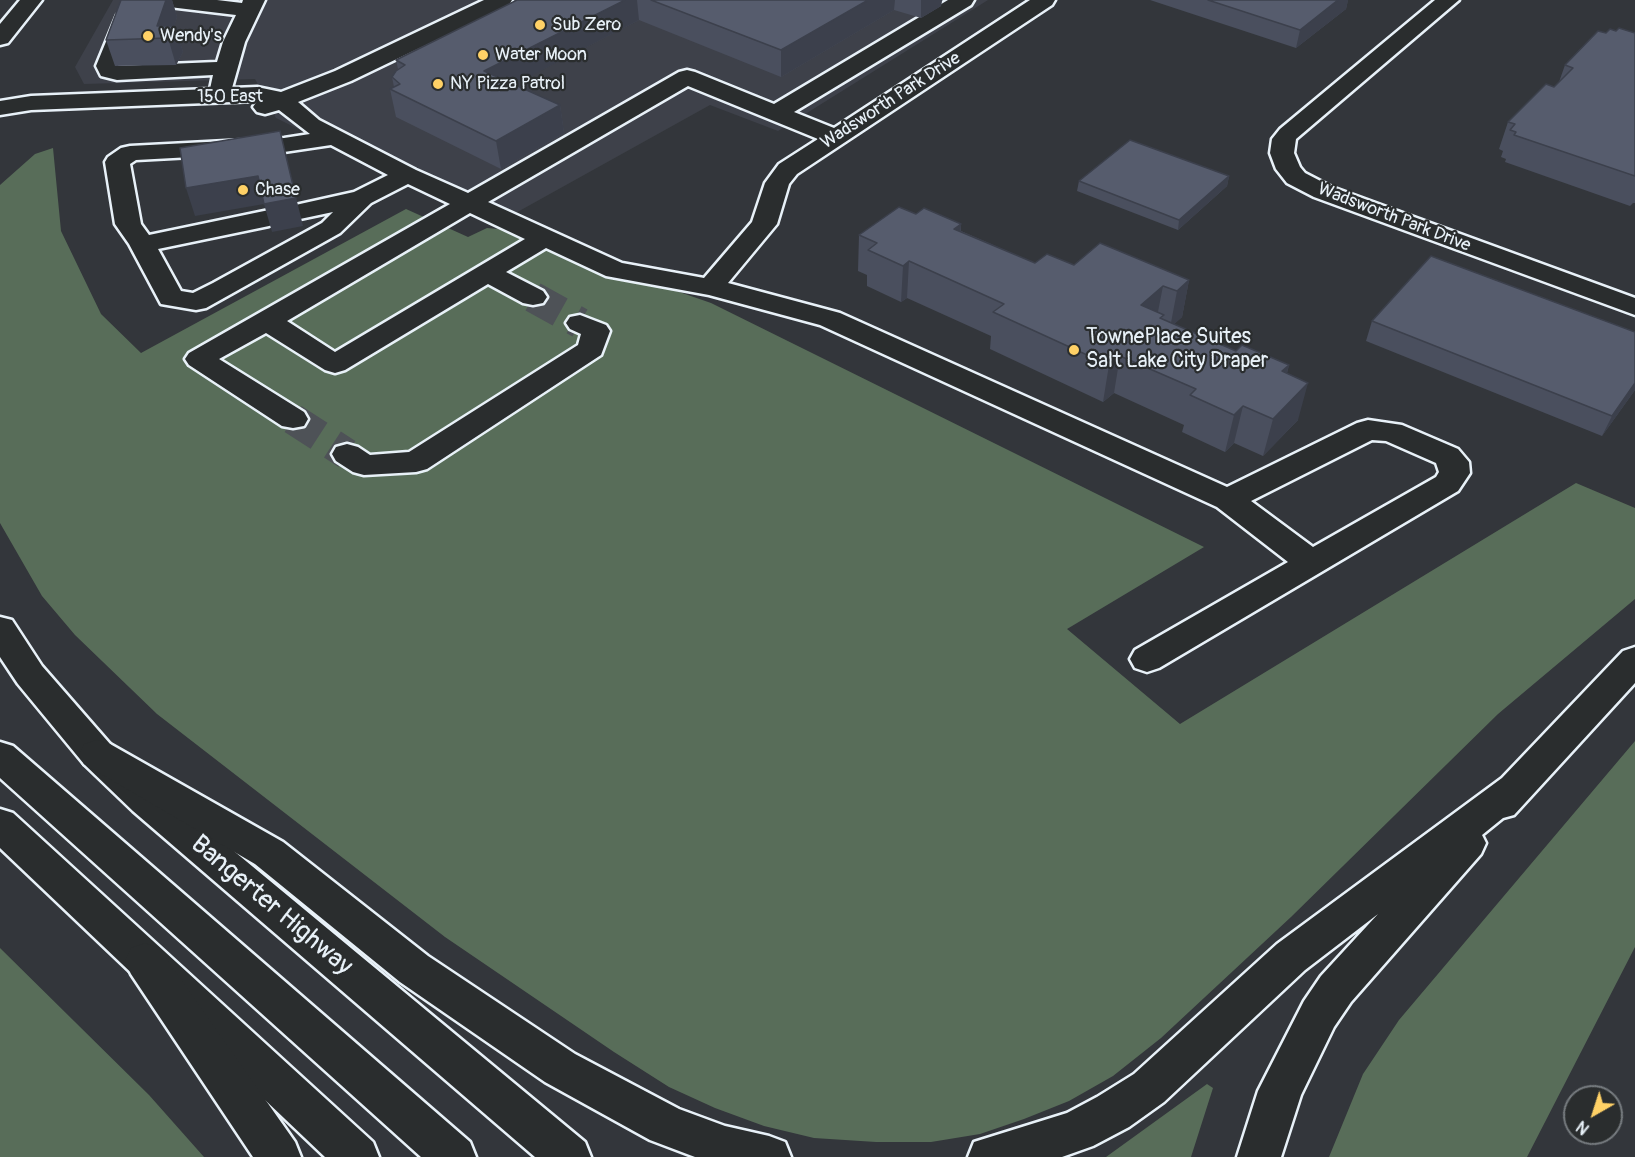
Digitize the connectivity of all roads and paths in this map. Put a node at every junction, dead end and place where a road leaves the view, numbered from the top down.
1 (31, 0) edge
2 (501, 0) edge
3 (963, 0) edge
4 (1044, 0) edge
5 (1448, 0) edge
6 (251, 5) edge
7 (135, 8) edge
8 (0, 38) edge
9 (226, 68) junction
10 (219, 95) junction
11 (282, 100) junction
12 (0, 108) edge
13 (776, 113) junction
14 (181, 119) dead end
15 (0, 123) edge
16 (26, 126) dead end
17 (336, 137) junction
18 (835, 137) junction
19 (407, 175) junction
20 (362, 198) junction
21 (469, 203) junction
22 (300, 211) dead end
23 (269, 218) edge
24 (545, 238) junction
25 (142, 244) junction
26 (487, 273) junction
27 (711, 286) junction
28 (533, 297) tunnel mouth
29 (1635, 307) edge
30 (267, 321) junction
31 (580, 323) tunnel mouth
32 (293, 419) tunnel mouth
33 (347, 454) tunnel mouth
34 (1228, 500) junction
35 (1312, 563) junction
36 (0, 629) edge
37 (1147, 660) dead end
38 (1635, 660) edge
39 (97, 754) junction
40 (0, 756) edge
41 (1516, 788) junction
42 (0, 824) edge
43 (145, 961) junction
44 (279, 1157) edge
45 (357, 1157) edge
46 (454, 1157) edge
47 (569, 1157) edge
48 (769, 1157) edge
49 (990, 1157) edge
50 (1259, 1157) edge

1 - 8 main road
2 - 11 main road
3 - 13 main road
4 - 18 main road, Wadsworth Park Drive
5 - 29 main road, Wadsworth Park Drive
6 - 7 main road
6 - 9 main road
7 - 9 main road
9 - 10 main road
10 - 11 main road, 150 East
10 - 12 main road, 150 East
11 - 14 main road, 150 East
11 - 17 main road
13 - 18 main road
13 - 21 main road
15 - 16 main road
17 - 19 main road
17 - 25 main road
18 - 27 main road, Wadsworth Park Drive
19 - 20 main road
19 - 21 main road
20 - 22 main road
20 - 25 main road
21 - 24 main road
21 - 30 main road
23 - 25 main road
24 - 26 main road
24 - 27 main road
26 - 28 main road
26 - 30 main road
27 - 34 main road
30 - 32 main road
31 - 33 main road
34 - 35 main road
34 - 35 main road
35 - 37 main road
36 - 39 main road, Bangerter Highway
38 - 41 main road
39 - 47 main road, Bangerter Highway
39 - 48 main road
40 - 46 main road
41 - 49 main road
41 - 50 main road
42 - 43 main road
43 - 44 main road
43 - 45 main road

